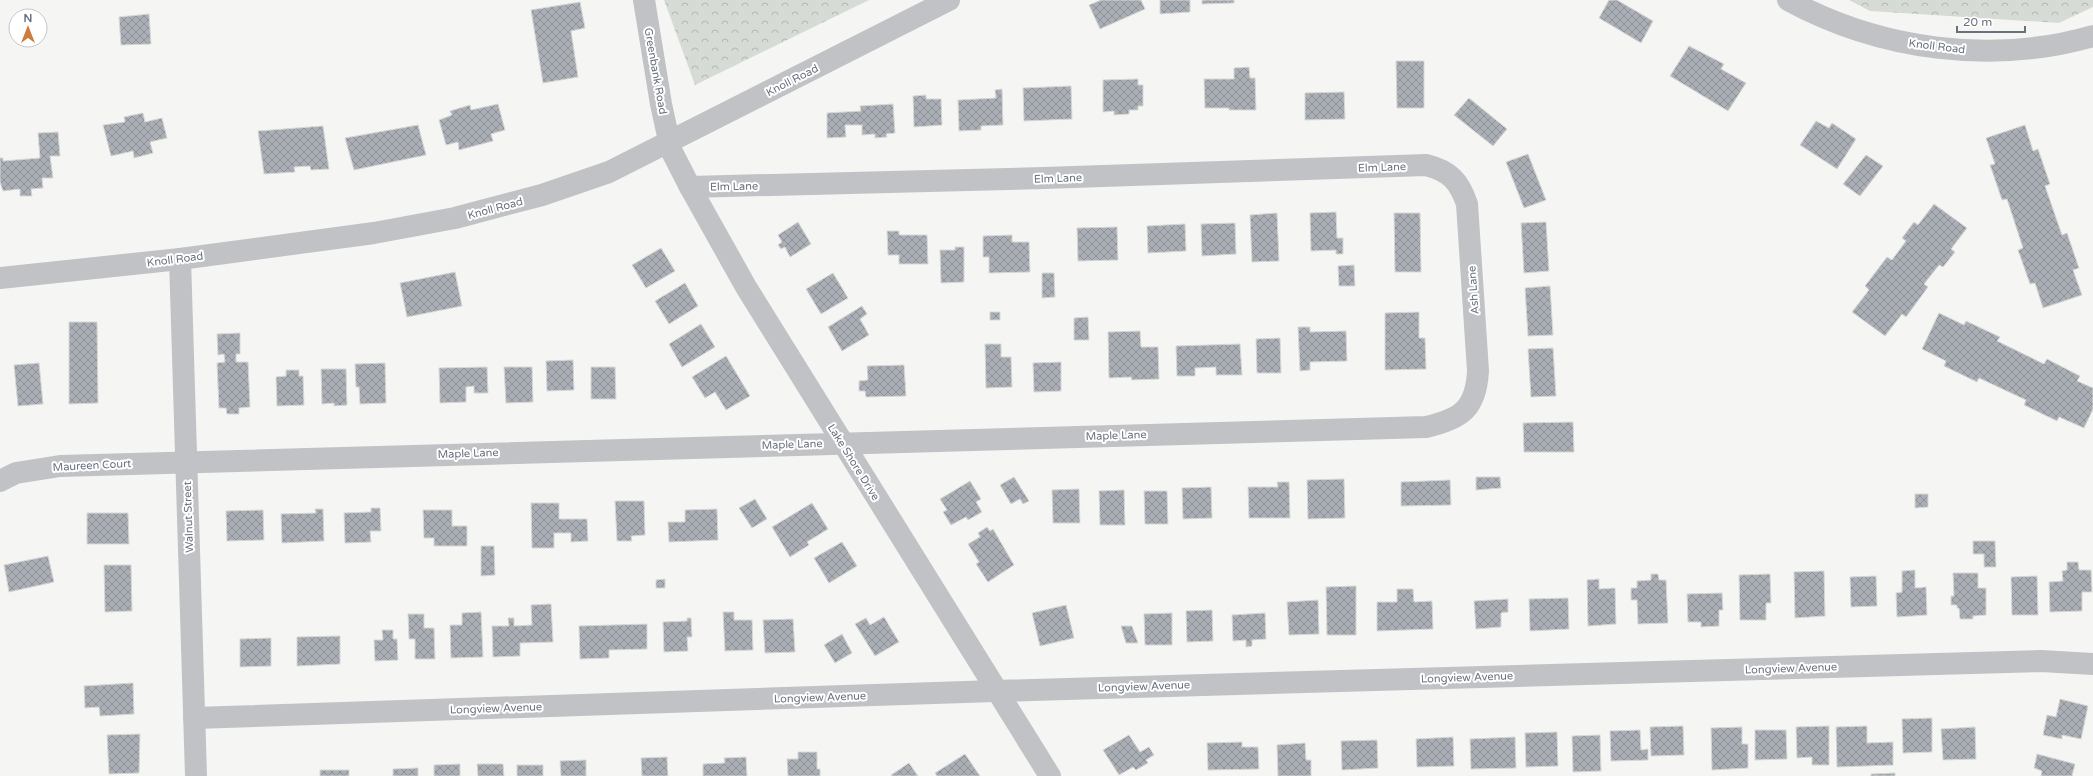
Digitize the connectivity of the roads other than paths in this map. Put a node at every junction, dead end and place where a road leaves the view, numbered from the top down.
1 (644, 0) edge
2 (948, 0) edge
3 (1788, 0) edge
4 (2093, 36) edge
5 (670, 142) junction
6 (1426, 165) joint
7 (690, 187) junction
8 (180, 259) junction
9 (0, 278) edge
10 (1446, 422) joint
11 (842, 442) junction
12 (186, 462) junction
13 (0, 481) edge
14 (2093, 664) edge
15 (995, 691) junction
16 (194, 718) junction
17 (196, 776) edge
18 (1050, 776) edge

1 - 5 street, Greenbank Road
2 - 5 street, Knoll Road
3 - 4 street, Knoll Road
5 - 7 street, Lake Shore Drive
5 - 8 street, Knoll Road
6 - 7 street, Elm Lane
6 - 10 street, Ash Lane
7 - 11 street, Lake Shore Drive
8 - 9 street, Knoll Road
8 - 12 street, Walnut Street
10 - 11 street, Maple Lane
11 - 12 street, Maple Lane
11 - 15 street, Lake Shore Drive
12 - 13 street, Maureen Court
12 - 16 street, Walnut Street
14 - 15 street, Longview Avenue
15 - 16 street, Longview Avenue
15 - 18 street, Lake Shore Drive
16 - 17 street, Walnut Street

